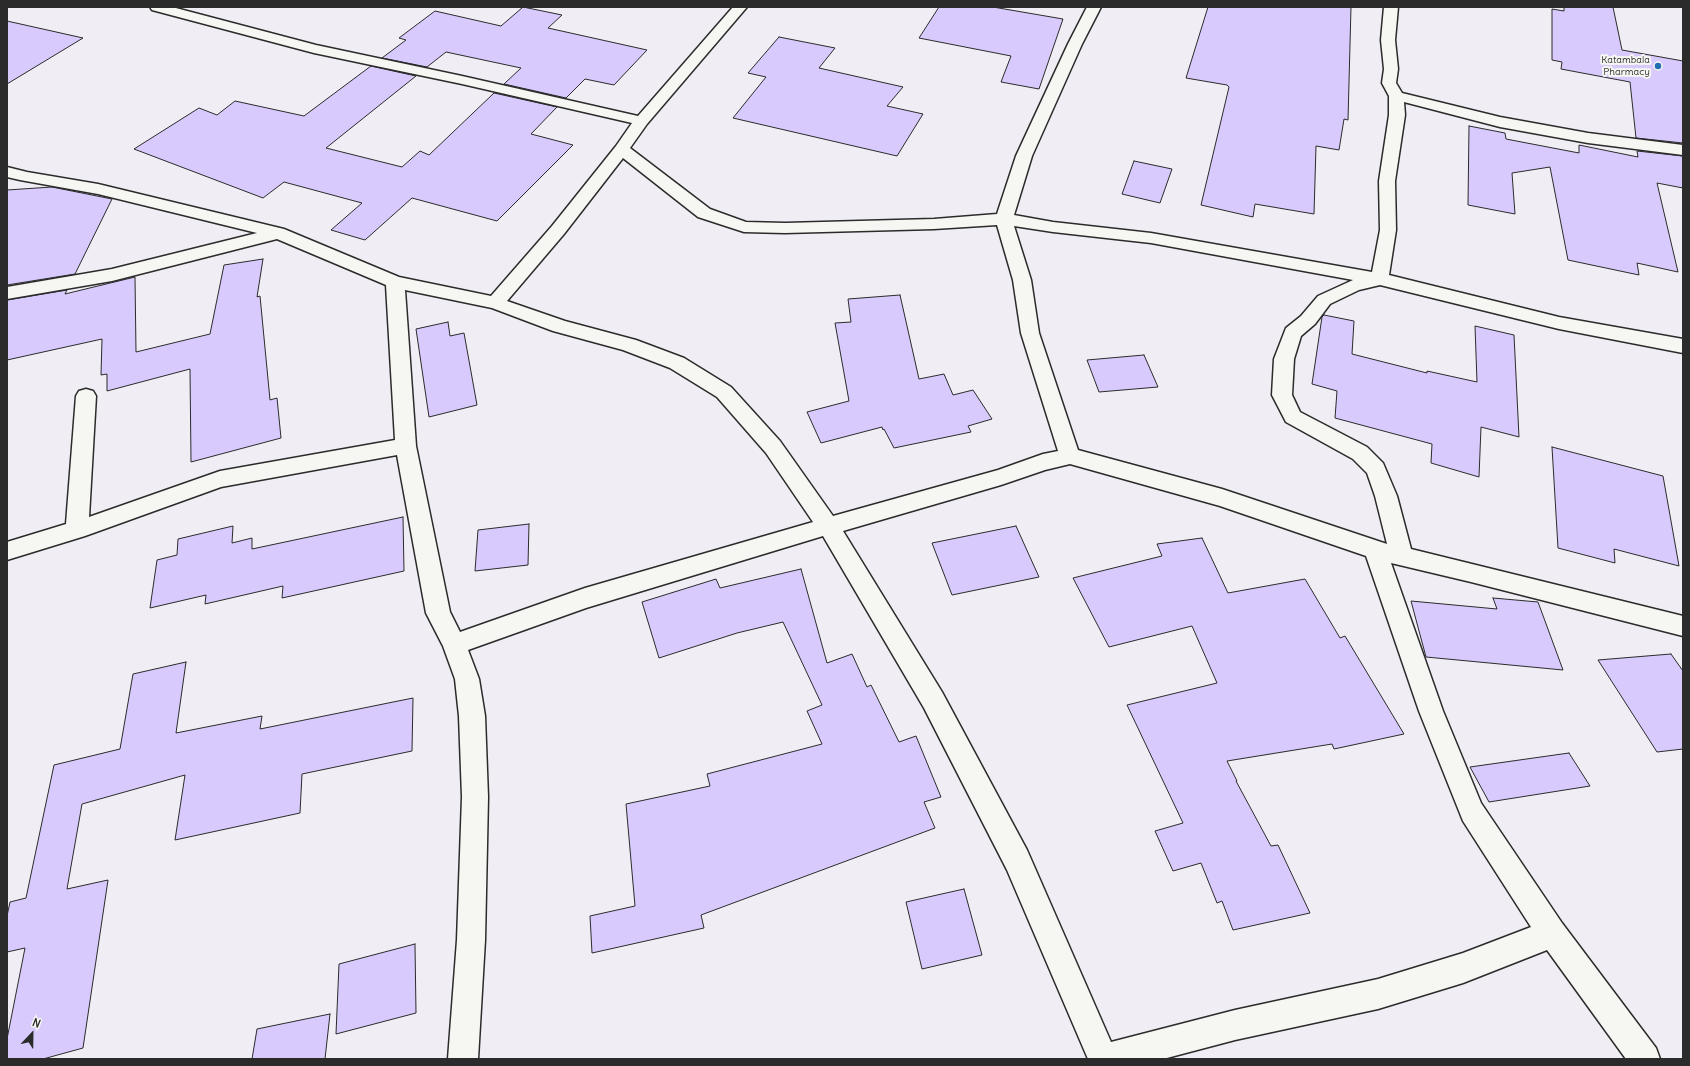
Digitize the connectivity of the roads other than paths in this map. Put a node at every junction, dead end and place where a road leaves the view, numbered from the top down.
1 (157, 7) edge
2 (740, 7) edge
3 (1094, 7) edge
4 (1392, 7) edge
5 (1396, 96) junction
6 (641, 122) junction
7 (622, 149) junction
8 (1683, 150) edge
9 (7, 172) edge
10 (1004, 219) junction
11 (278, 233) junction
12 (1380, 279) junction
13 (395, 282) junction
14 (7, 293) edge
15 (495, 303) junction
16 (1683, 346) edge
17 (86, 396) dead end
18 (406, 446) junction
19 (1070, 456) junction
20 (828, 526) junction
21 (77, 530) junction
22 (1375, 550) junction
23 (7, 551) edge
24 (1402, 557) junction
25 (1683, 626) edge
26 (454, 645) junction
27 (1552, 933) junction
28 (463, 1059) edge
29 (1104, 1059) edge
30 (1645, 1059) edge

1 - 6 street
2 - 6 street
3 - 10 street
4 - 5 street
5 - 8 street
5 - 12 street
6 - 7 street
7 - 10 street
7 - 15 street
9 - 11 street
10 - 12 street
10 - 19 street
11 - 13 street
11 - 14 street
12 - 16 street
12 - 24 street
13 - 15 street
13 - 18 street
15 - 20 street
17 - 21 street
18 - 21 street
18 - 26 street
19 - 20 street
19 - 22 street
20 - 26 street
20 - 29 street
21 - 23 street
22 - 24 street
22 - 27 street
24 - 25 street
26 - 28 street
27 - 29 street
27 - 30 street

